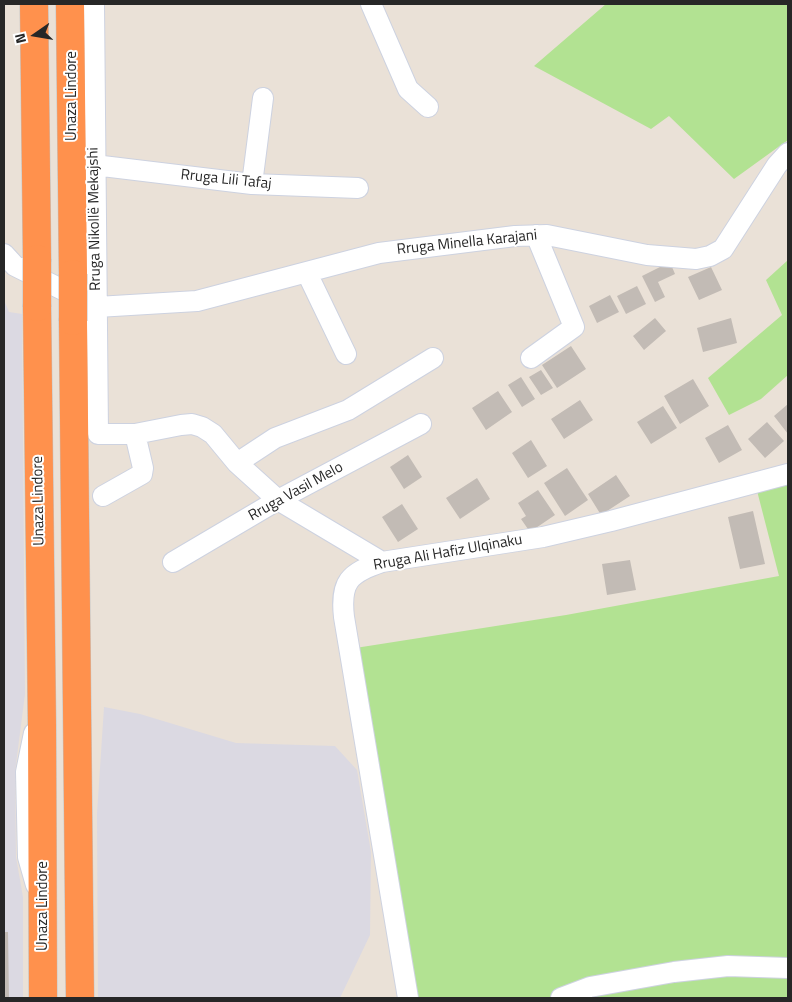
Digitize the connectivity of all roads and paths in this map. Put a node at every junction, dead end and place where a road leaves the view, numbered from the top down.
1 (34, 4) edge
2 (70, 4) edge
3 (94, 4) edge
4 (371, 4) edge
5 (263, 98) dead end
6 (428, 107) dead end
7 (788, 153) edge
8 (94, 165) junction
9 (252, 184) junction
10 (358, 188) dead end
11 (536, 236) junction
12 (4, 254) edge
13 (308, 273) junction
14 (96, 307) junction
15 (346, 354) dead end
16 (433, 358) dead end
17 (530, 358) dead end
18 (421, 424) dead end
19 (134, 434) junction
20 (237, 463) junction
21 (788, 474) edge
22 (104, 496) dead end
23 (278, 500) junction
24 (173, 562) dead end
25 (382, 562) junction
26 (788, 968) edge
27 (43, 998) edge
28 (80, 998) edge
29 (408, 998) edge
30 (561, 998) edge

1 - 27 highway, Unaza Lindore, bridge
2 - 28 highway, Unaza Lindore, bridge
3 - 8 street, Rruga Nikollë Mekajshi
4 - 6 street
5 - 9 street
7 - 11 street, Rruga Minella Karajani
8 - 9 street, Rruga Lili Tafaj
8 - 14 street, Rruga Nikollë Mekajshi
9 - 10 street, Rruga Lili Tafaj
11 - 13 street, Rruga Minella Karajani
11 - 17 street
12 - 14 street
13 - 14 street, Rruga Minella Karajani
13 - 15 street
14 - 19 street, Rruga Nikollë Mekajshi
16 - 20 street
18 - 23 street, Rruga Vasil Melo
19 - 20 street
19 - 22 street
20 - 23 street
21 - 25 street, Rruga Ali Hafiz Ulqinaku
23 - 24 street, Rruga Vasil Melo
23 - 25 street
25 - 29 street, Rruga Ali Hafiz Ulqinaku
26 - 30 street

